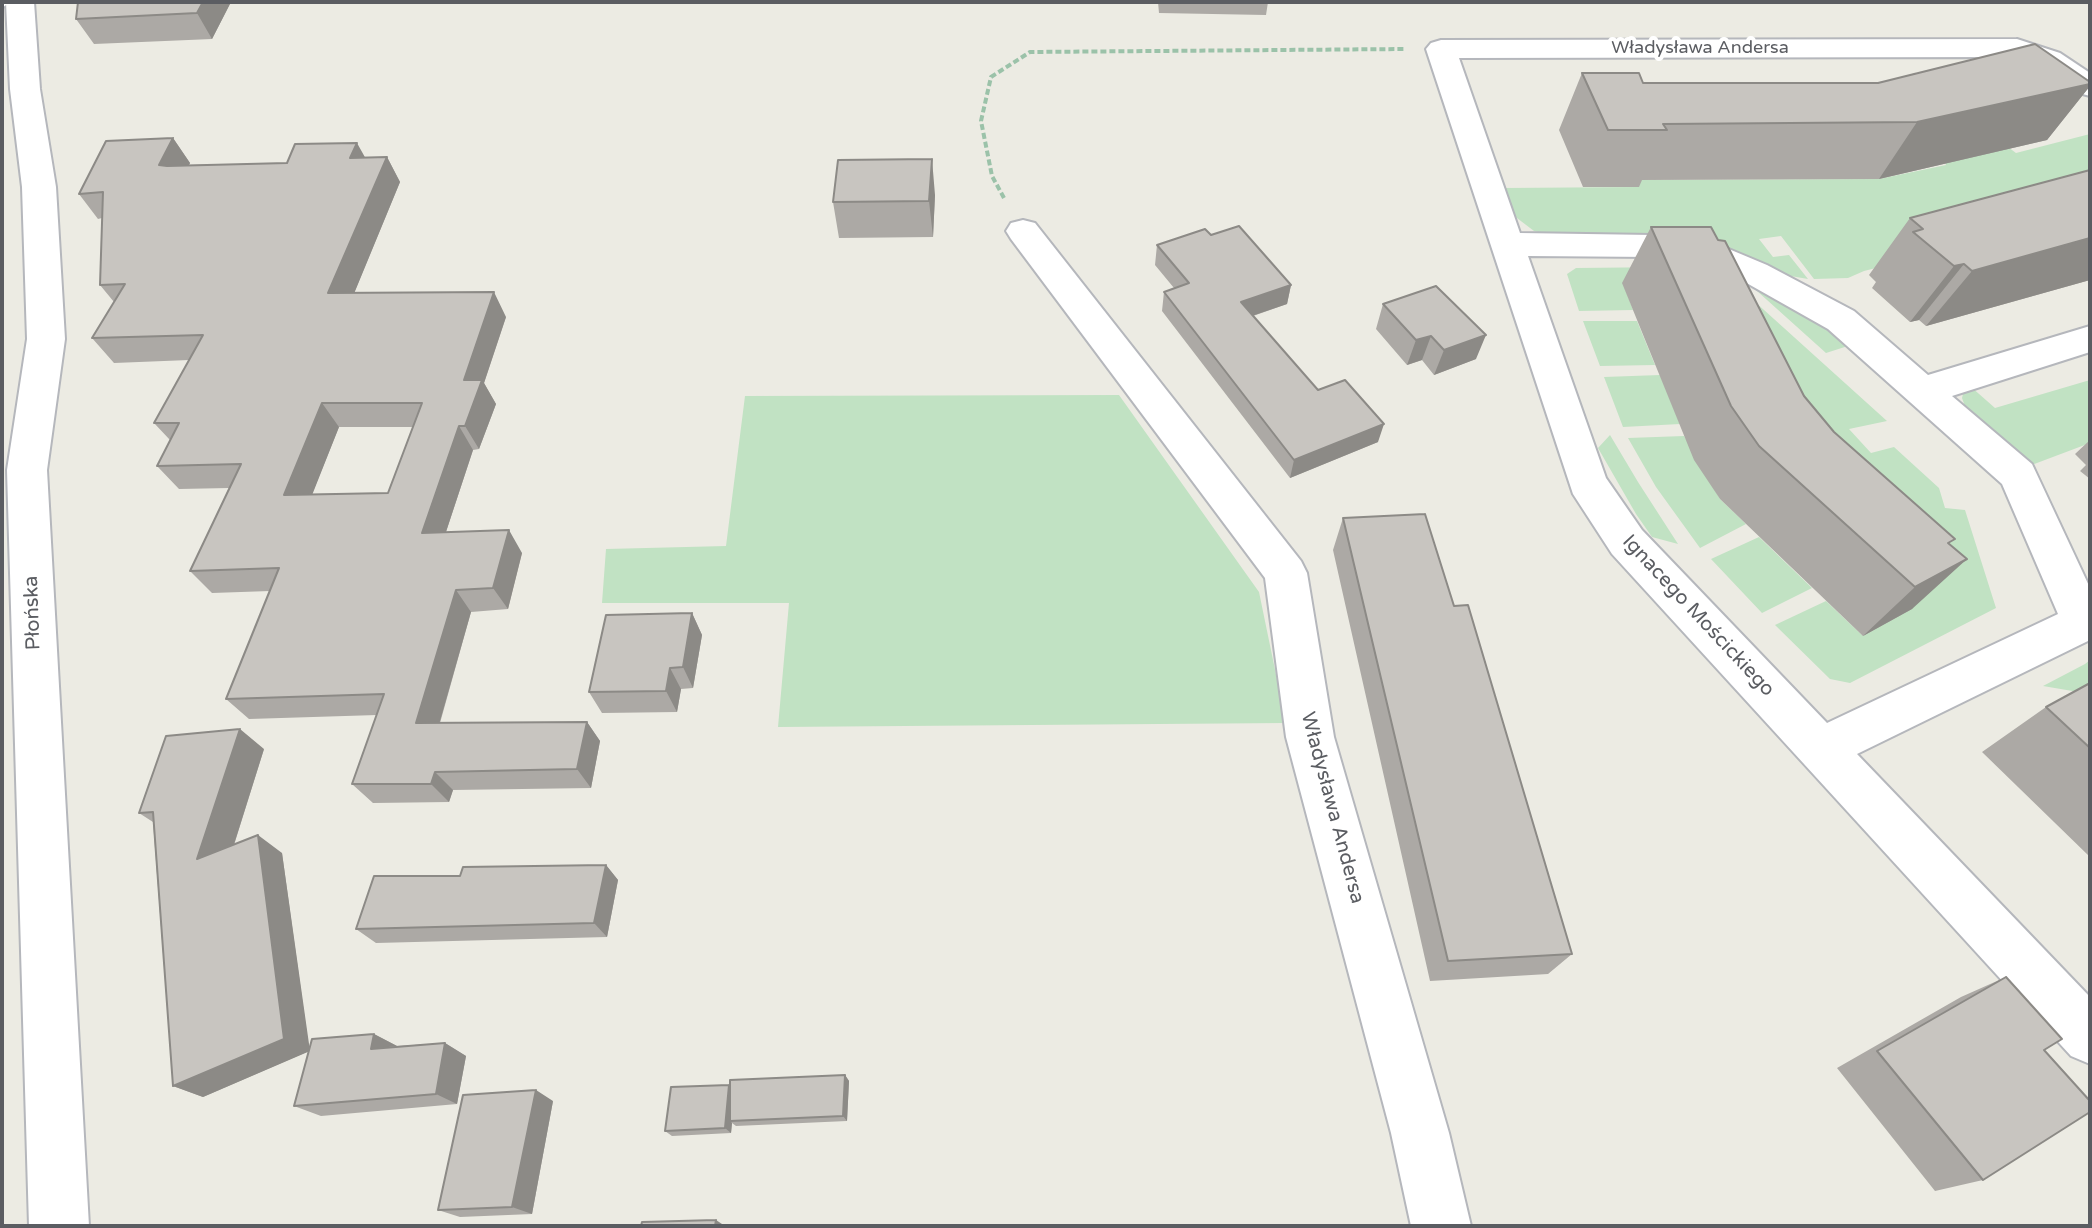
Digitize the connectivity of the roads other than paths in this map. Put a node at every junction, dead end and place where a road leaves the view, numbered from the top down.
1 (20, 2) edge
2 (2090, 87) edge
3 (1461, 102) joint
4 (1023, 231) road end
5 (1506, 244) junction
6 (2090, 339) edge
7 (1922, 391) junction
8 (2086, 620) edge
9 (1821, 749) junction
10 (2090, 1037) edge
11 (59, 1226) edge
12 (1441, 1226) edge

1 - 11 street, Płońska
2 - 3 street, Władysława Andersa
3 - 5 street, Ignacego Mościckiego
4 - 12 street, Władysława Andersa
5 - 7 street
5 - 9 street, Ignacego Mościckiego
6 - 7 street
7 - 8 street
8 - 9 street
9 - 10 street, Ignacego Mościckiego

